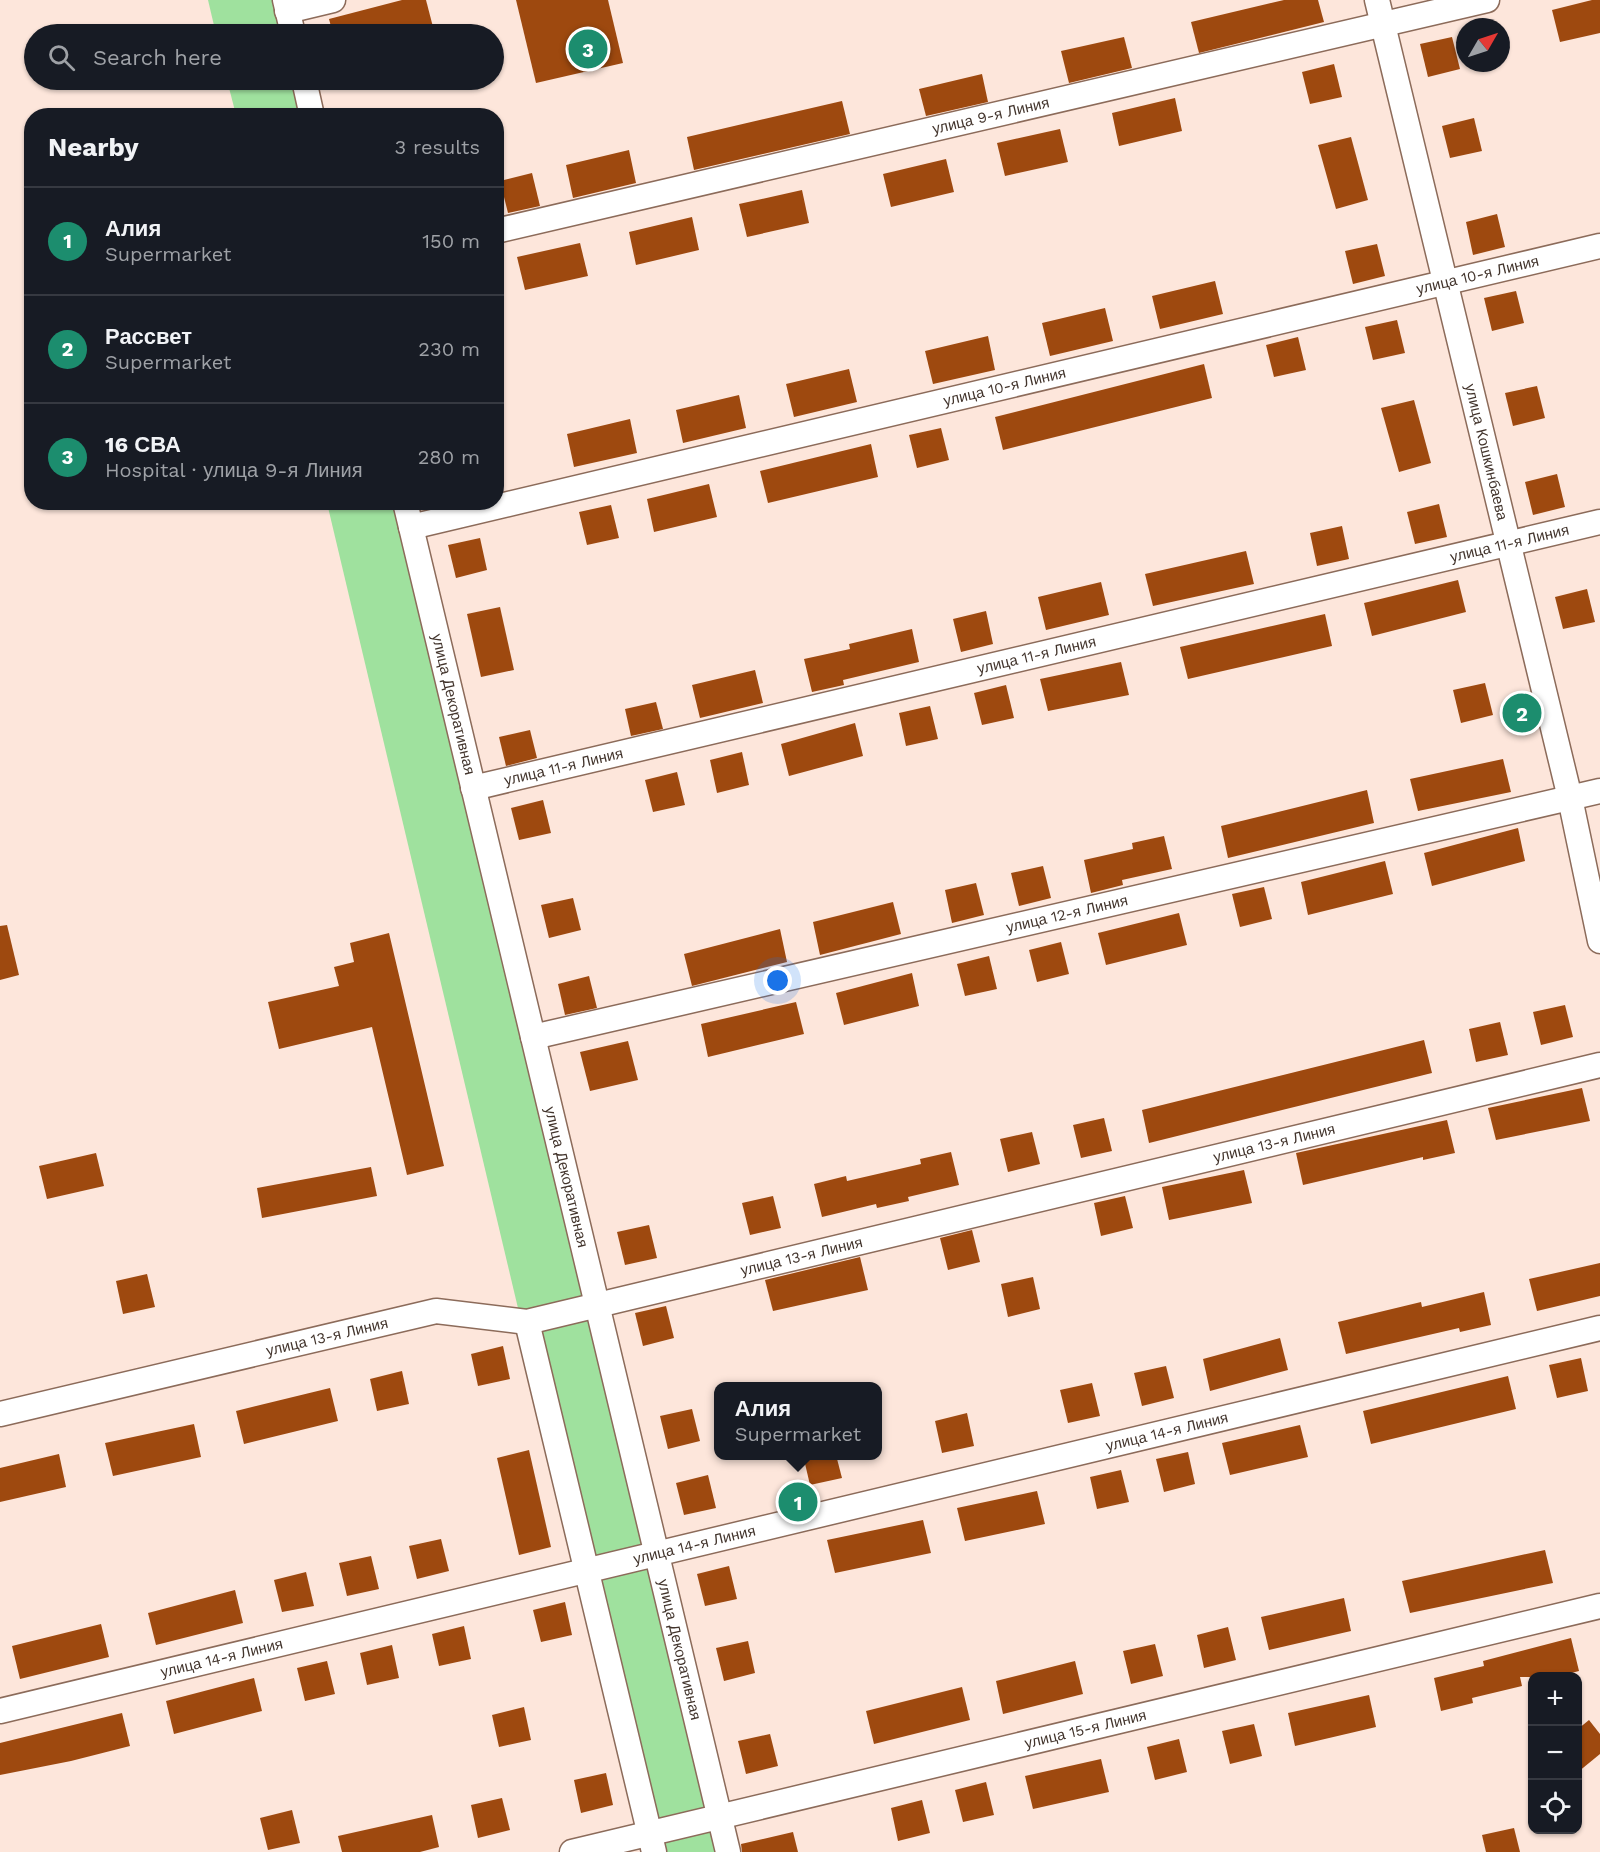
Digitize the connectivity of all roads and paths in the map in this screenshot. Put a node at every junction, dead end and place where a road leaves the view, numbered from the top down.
1 (333, 0) edge
2 (1377, 0) edge
3 (1487, 0) edge
4 (286, 5) edge
5 (291, 24) edge
6 (1383, 24) junction
7 (306, 90) edge
8 (310, 108) edge
9 (504, 229) edge
10 (1600, 246) edge
11 (1446, 282) junction
12 (504, 505) edge
13 (407, 510) edge
14 (483, 510) edge
15 (1600, 522) edge
16 (411, 527) junction
17 (1508, 544) junction
18 (473, 788) junction
19 (1600, 791) edge
20 (1570, 798) junction
21 (1600, 941) edge
22 (533, 1037) junction
23 (1600, 1065) edge
24 (597, 1304) junction
25 (527, 1322) junction
26 (1600, 1328) edge
27 (0, 1414) edge
28 (657, 1554) junction
29 (587, 1572) junction
30 (1600, 1606) edge
31 (0, 1711) edge
32 (720, 1815) junction
33 (652, 1842) edge
34 (572, 1852) edge
35 (728, 1852) edge

1 - 4 street
2 - 6 street, улица Кошкинбаева
3 - 6 street, улица 9-я Линия
4 - 5 street
6 - 9 street, улица 9-я Линия
6 - 11 street, улица Кошкинбаева
7 - 8 street
10 - 11 street, улица 10-я Линия
11 - 12 street, улица 10-я Линия
11 - 17 street, улица Кошкинбаева
13 - 16 street, улица Декоративная
14 - 16 street, улица 10-я Линия
15 - 17 street, улица 11-я Линия
16 - 18 street, улица Декоративная
17 - 18 street, улица 11-я Линия
17 - 20 street, улица Кошкинбаева
18 - 22 street, улица Декоративная
19 - 20 street, улица 12-я Линия
20 - 21 street, улица Кошкинбаева
20 - 22 street, улица 12-я Линия
22 - 24 street, улица Декоративная
23 - 24 street, улица 13-я Линия
24 - 25 street, улица 13-я Линия
24 - 28 street, улица Декоративная
25 - 27 street, улица 13-я Линия
25 - 29 street
26 - 28 street, улица 14-я Линия
28 - 29 street, улица 14-я Линия
28 - 32 street, улица Декоративная
29 - 31 street, улица 14-я Линия
29 - 33 street
30 - 32 street, улица 15-я Линия
32 - 33 street, улица 15-я Линия
32 - 35 street, улица Декоративная
33 - 34 street, улица 15-я Линия

